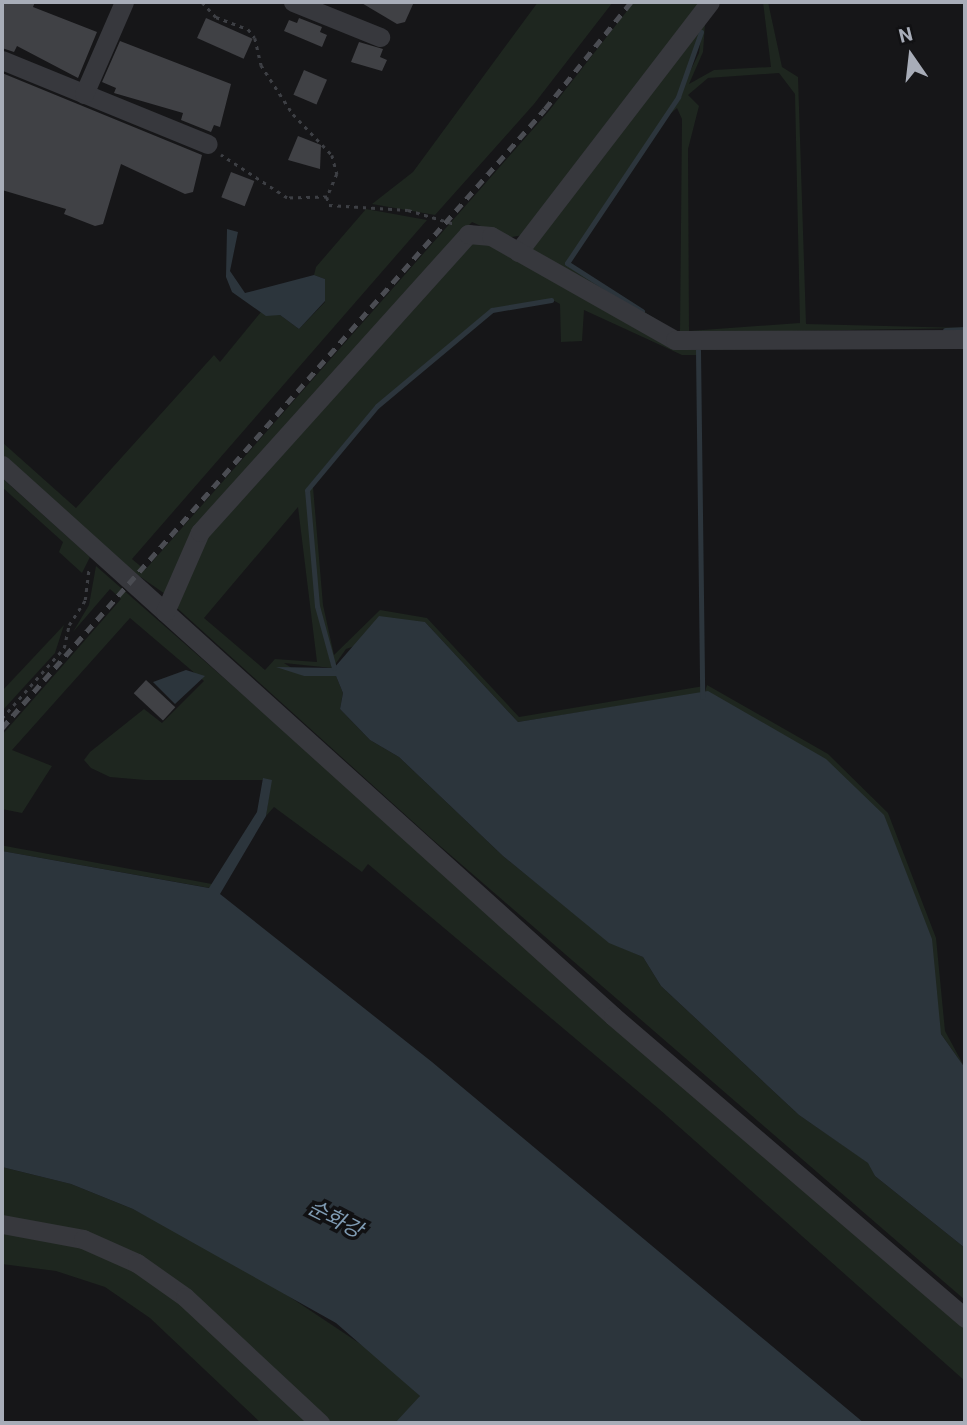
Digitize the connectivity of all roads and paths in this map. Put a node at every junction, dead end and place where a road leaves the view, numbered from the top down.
1 (124, 2) edge
2 (202, 2) edge
3 (293, 2) edge
4 (710, 2) edge
5 (380, 37) dead end
6 (2, 60) edge
7 (84, 94) junction
8 (208, 144) joint
9 (327, 197) junction
10 (478, 232) junction
11 (518, 252) junction
12 (965, 339) edge
13 (2, 465) edge
14 (97, 551) junction
15 (165, 612) junction
16 (2, 718) edge
17 (2, 1224) edge
18 (965, 1318) edge
19 (320, 1423) edge

1 - 7 street
2 - 9 path
3 - 5 street
4 - 11 street
6 - 7 street
7 - 8 street
8 - 9 path
9 - 10 path
10 - 11 street
10 - 15 street
11 - 12 street
13 - 14 street
14 - 15 street
14 - 16 path
15 - 18 street
17 - 19 street

